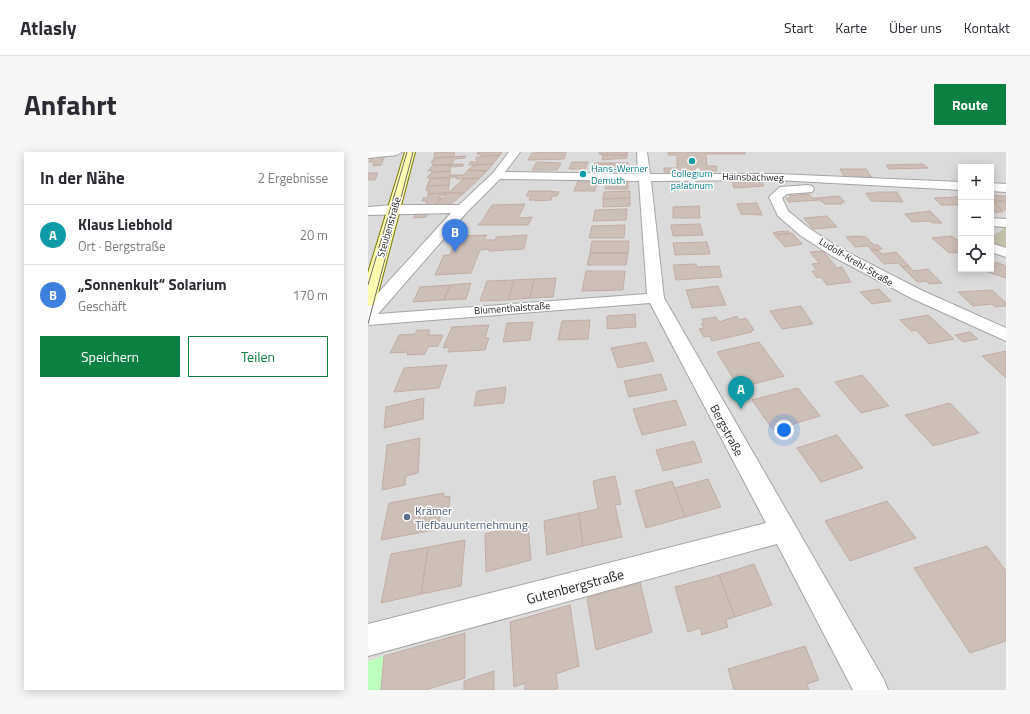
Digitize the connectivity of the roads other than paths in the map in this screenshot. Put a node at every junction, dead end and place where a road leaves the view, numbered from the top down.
1 (397, 152) edge
2 (410, 152) edge
3 (515, 152) edge
4 (642, 152) edge
5 (368, 154) edge
6 (497, 175) junction
7 (645, 178) junction
8 (824, 180) junction
9 (958, 186) edge
10 (994, 187) edge
11 (1006, 188) edge
12 (394, 209) junction
13 (462, 209) junction
14 (368, 211) edge
15 (994, 222) edge
16 (1006, 223) edge
17 (994, 248) edge
18 (1006, 253) edge
19 (656, 298) junction
20 (368, 301) edge
21 (368, 315) edge
22 (368, 320) edge
23 (1006, 335) edge
24 (782, 530) junction
25 (368, 640) edge
26 (871, 690) edge

1 - 5 street
2 - 12 main road, Steubenstraße
3 - 6 street
4 - 7 street, Bergstraße
6 - 7 street, Hainsbachweg
6 - 13 street
7 - 8 street, Hainsbachweg
7 - 19 street, Bergstraße
8 - 9 street, Hainsbachweg
8 - 23 street, Ludolf-Krehl-Straße
10 - 11 street
12 - 13 street
12 - 14 street
12 - 20 main road, Steubenstraße
13 - 21 street
15 - 16 street
17 - 18 street
19 - 22 street, Blumenthalstraße
19 - 24 street, Bergstraße
24 - 25 street, Gutenbergstraße
24 - 26 street, Bergstraße

